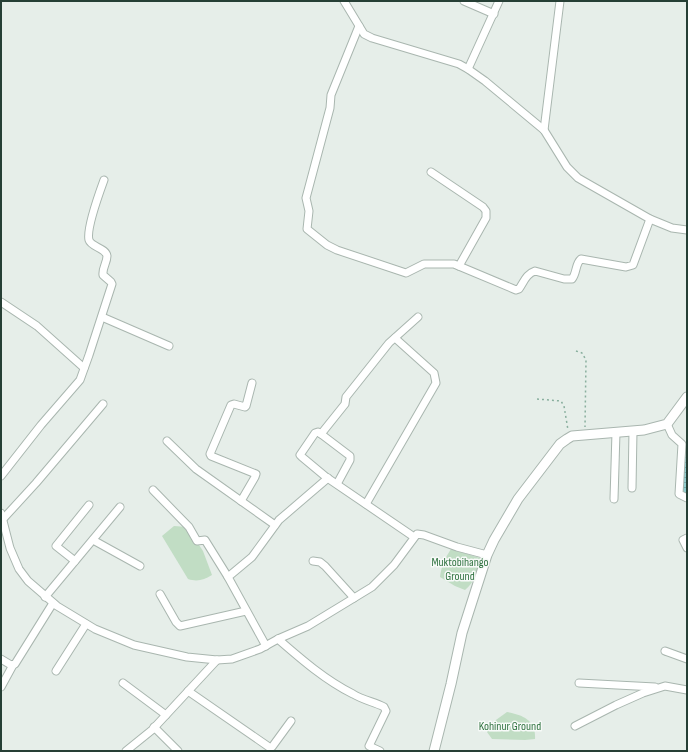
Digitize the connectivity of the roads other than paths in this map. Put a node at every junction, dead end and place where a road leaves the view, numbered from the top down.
1 (344, 1) edge
2 (464, 1) edge
3 (499, 1) edge
4 (560, 1) edge
5 (494, 14) junction
6 (359, 26) junction
7 (468, 69) junction
8 (544, 130) junction
9 (431, 172) dead end
10 (104, 180) dead end
11 (650, 220) junction
12 (687, 230) edge
13 (459, 266) junction
14 (1, 302) edge
15 (102, 317) junction
16 (418, 317) dead end
17 (395, 338) junction
18 (169, 346) dead end
19 (84, 368) junction
20 (252, 383) dead end
21 (687, 398) edge
22 (103, 404) dead end
23 (667, 424) junction
24 (633, 431) junction
25 (616, 432) junction
26 (321, 434) junction
27 (167, 441) dead end
28 (1, 476) edge
29 (328, 478) junction
30 (337, 484) junction
31 (632, 488) dead end
32 (153, 490) dead end
33 (687, 498) edge
34 (614, 499) dead end
35 (241, 501) junction
36 (89, 504) dead end
37 (366, 504) junction
38 (120, 507) dead end
39 (2, 516) edge
40 (275, 525) junction
41 (414, 537) junction
42 (687, 538) edge
43 (93, 540) junction
44 (687, 548) edge
45 (487, 555) junction
46 (75, 561) junction
47 (313, 561) dead end
48 (140, 566) dead end
49 (228, 577) junction
50 (160, 594) dead end
51 (45, 597) junction
52 (354, 598) junction
53 (53, 603) junction
54 (246, 611) junction
55 (86, 624) junction
56 (278, 639) junction
57 (266, 646) junction
58 (665, 651) dead end
59 (1, 659) edge
60 (687, 659) edge
61 (217, 660) junction
62 (13, 665) junction
63 (56, 671) dead end
64 (123, 683) dead end
65 (579, 684) dead end
66 (1, 687) edge
67 (660, 688) junction
68 (687, 690) edge
69 (188, 691) junction
70 (166, 715) junction
71 (291, 721) dead end
72 (575, 726) dead end
73 (154, 728) junction
74 (269, 749) edge
75 (126, 751) edge
76 (178, 751) edge
77 (380, 751) edge
78 (434, 751) edge

1 - 6 street
2 - 5 street
3 - 5 street
4 - 8 street
5 - 7 street
6 - 7 street
6 - 13 street
7 - 8 street
8 - 11 street
9 - 13 street
10 - 15 street
11 - 12 street
11 - 13 street
14 - 19 street
15 - 18 street
15 - 19 street
16 - 17 street
17 - 26 street
17 - 37 street
19 - 28 street
20 - 35 street
21 - 23 street
22 - 39 street
23 - 24 street
23 - 33 street
24 - 25 street
24 - 31 street
25 - 34 street
25 - 45 street
26 - 29 street
26 - 30 street
27 - 35 street
29 - 30 street
29 - 40 street
30 - 37 street
32 - 49 street
35 - 40 street
36 - 46 street
37 - 41 street
38 - 43 street
39 - 51 street
40 - 49 street
41 - 45 street
41 - 52 street
42 - 44 street
43 - 46 street
43 - 48 street
45 - 78 street
46 - 51 street
47 - 52 street
49 - 54 street
50 - 54 street
51 - 53 street
52 - 56 street
53 - 55 street
53 - 62 street
54 - 57 street
55 - 61 street
55 - 63 street
56 - 57 street
56 - 77 street
57 - 61 street
58 - 60 street
59 - 62 street
61 - 69 street
62 - 66 street
64 - 70 street
65 - 67 street
67 - 68 street
67 - 72 street
69 - 70 street
69 - 74 street
70 - 73 street
71 - 74 street
73 - 75 street
73 - 76 street

